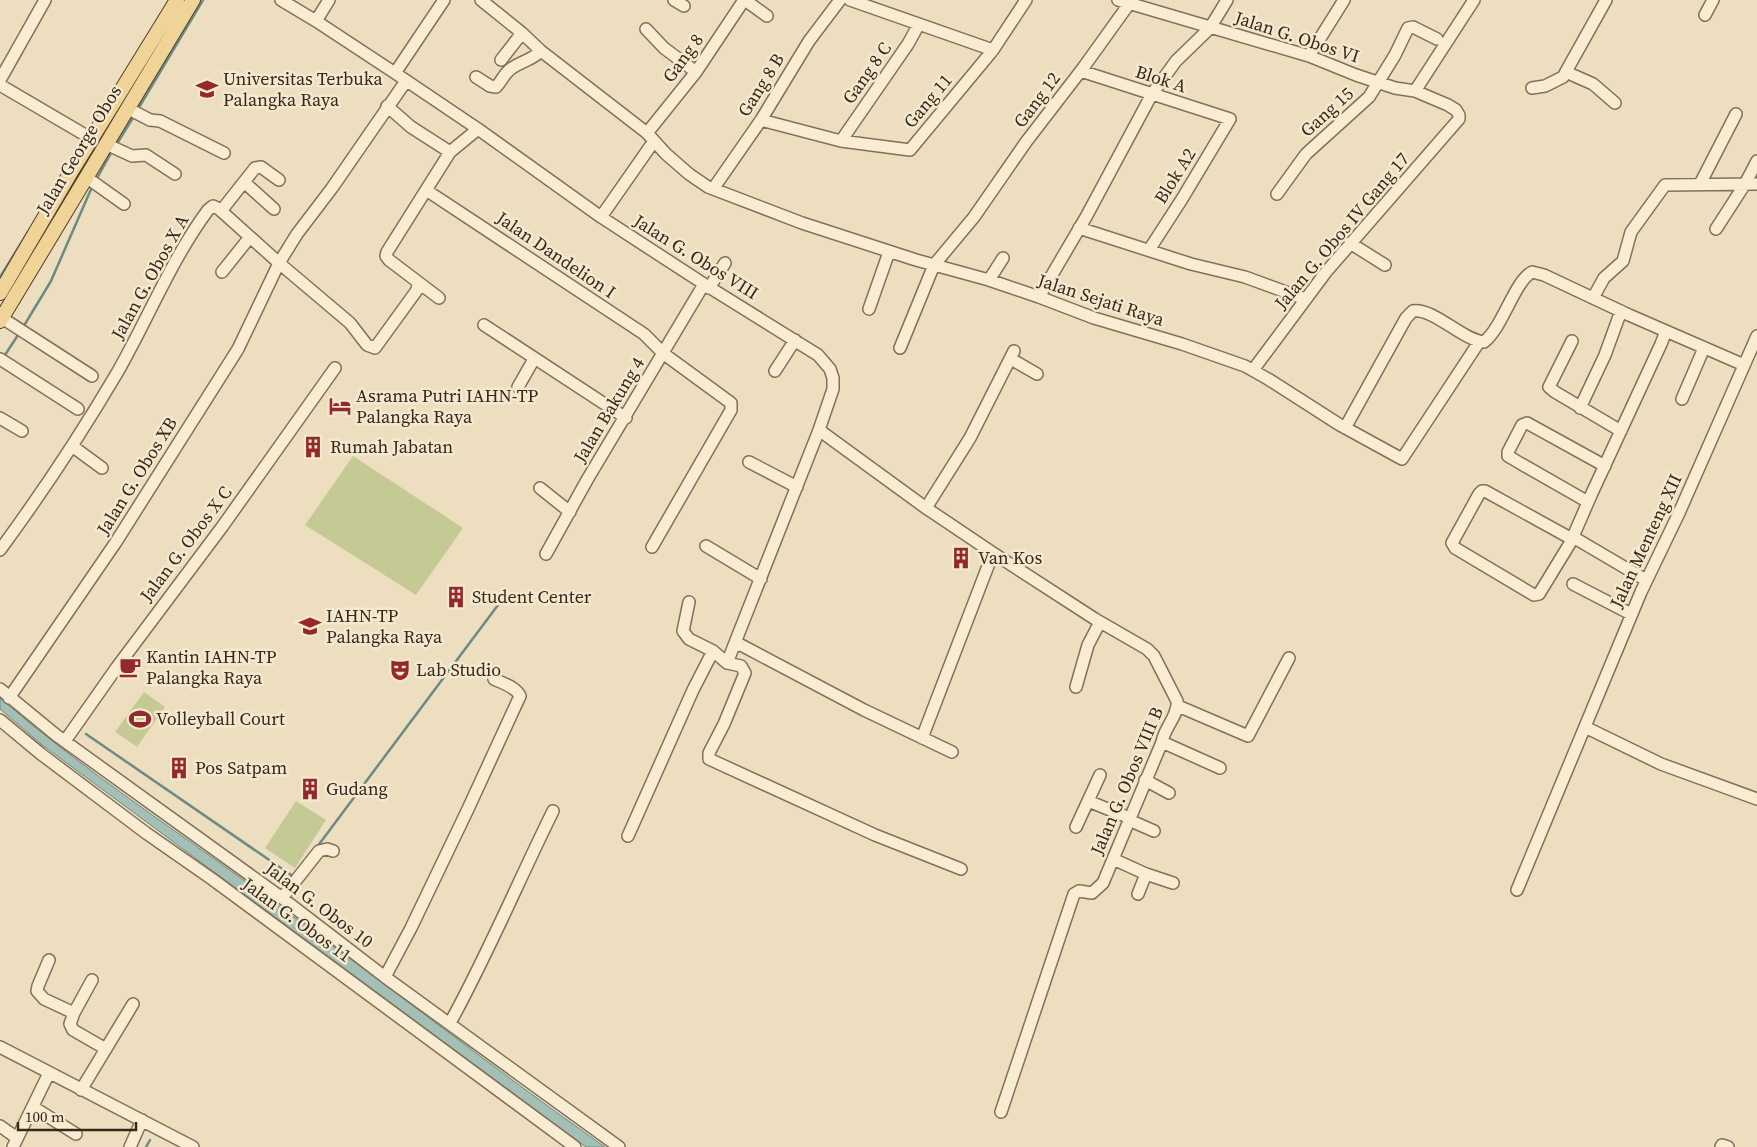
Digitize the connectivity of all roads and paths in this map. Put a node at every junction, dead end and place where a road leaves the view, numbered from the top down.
1 (45, 0) edge
2 (177, 0) edge
3 (193, 0) edge
4 (281, 0) edge
5 (330, 0) edge
6 (444, 0) edge
7 (481, 0) edge
8 (744, 0) edge
9 (840, 0) edge
10 (850, 0) edge
11 (1026, 0) edge
12 (1227, 0) edge
13 (1344, 0) edge
14 (1474, 0) edge
15 (1606, 0) edge
16 (1713, 0) edge
17 (1124, 2) edge
18 (1705, 15) dead end
19 (767, 16) dead end
20 (316, 21) junction
21 (919, 24) junction
22 (1210, 28) junction
23 (646, 29) dead end
24 (522, 33) junction
25 (1437, 38) dead end
26 (993, 50) junction
27 (541, 51) junction
28 (153, 52) junction
29 (1309, 56) junction
30 (501, 60) dead end
31 (1081, 71) junction
32 (696, 72) junction
33 (1566, 72) junction
34 (395, 73) junction
35 (476, 77) dead end
36 (0, 80) edge
37 (406, 81) junction
38 (1378, 82) junction
39 (0, 85) edge
40 (1532, 88) dead end
41 (1415, 91) junction
42 (1152, 94) junction
43 (1615, 103) dead end
44 (387, 106) junction
45 (127, 108) junction
46 (1736, 114) dead end
47 (1460, 117) joint
48 (1230, 119) joint
49 (761, 120) junction
50 (478, 129) junction
51 (650, 137) junction
52 (92, 138) junction
53 (841, 140) junction
54 (106, 144) junction
55 (450, 152) junction
56 (224, 153) dead end
57 (1757, 161) edge
58 (176, 174) dead end
59 (86, 177) junction
60 (279, 180) dead end
61 (244, 182) junction
62 (1700, 184) junction
63 (1751, 184) edge
64 (713, 189) junction
65 (426, 190) junction
66 (1278, 194) dead end
67 (124, 204) dead end
68 (274, 209) dead end
69 (221, 211) junction
70 (601, 217) junction
71 (1079, 228) junction
72 (1716, 229) dead end
73 (250, 237) junction
74 (1350, 243) junction
75 (1149, 250) junction
76 (889, 252) junction
77 (1003, 258) dead end
78 (279, 263) junction
79 (725, 263) dead end
80 (1385, 265) dead end
81 (934, 266) junction
82 (222, 272) dead end
83 (1576, 276) dead end
84 (989, 280) junction
85 (418, 282) junction
86 (707, 286) junction
87 (1571, 288) junction
88 (0, 292) edge
89 (1039, 297) junction
90 (439, 298) dead end
91 (1593, 298) junction
92 (1305, 299) junction
93 (869, 308) dead end
94 (1621, 311) junction
95 (1, 319) edge
96 (484, 325) dead end
97 (1666, 331) junction
98 (795, 340) junction
99 (1572, 341) dead end
100 (1756, 341) edge
101 (1479, 342) junction
102 (900, 348) dead end
103 (1704, 348) junction
104 (664, 354) junction
105 (0, 358) edge
106 (532, 358) junction
107 (1744, 365) junction
108 (335, 368) dead end
109 (1253, 370) junction
110 (774, 371) dead end
111 (1037, 374) dead end
112 (92, 376) dead end
113 (518, 387) dead end
114 (1682, 399) dead end
115 (1580, 408) junction
116 (78, 409) dead end
117 (0, 418) edge
118 (626, 418) junction
119 (1345, 428) junction
120 (819, 430) junction
121 (22, 431) dead end
122 (1621, 431) junction
123 (72, 446) junction
124 (749, 462) dead end
125 (1605, 466) junction
126 (102, 468) dead end
127 (797, 487) junction
128 (540, 488) dead end
129 (1588, 502) junction
130 (926, 508) junction
131 (570, 512) junction
132 (1573, 538) junction
133 (706, 546) dead end
134 (652, 547) dead end
135 (0, 550) edge
136 (993, 553) junction
137 (546, 554) dead end
138 (761, 579) junction
139 (1646, 580) junction
140 (1574, 584) dead end
141 (688, 602) dead end
142 (1631, 614) junction
143 (1100, 622) junction
144 (734, 646) junction
145 (712, 651) junction
146 (1290, 658) dead end
147 (727, 663) junction
148 (494, 679) dead end
149 (1076, 688) dead end
150 (0, 689) edge
151 (9, 698) junction
152 (1178, 706) junction
153 (0, 720) edge
154 (1585, 727) junction
155 (922, 738) junction
156 (65, 741) junction
157 (1162, 742) junction
158 (952, 752) dead end
159 (1220, 768) dead end
160 (1100, 775) dead end
161 (1145, 780) junction
162 (1169, 793) dead end
163 (1757, 799) edge
164 (1088, 801) junction
165 (553, 811) dead end
166 (1130, 819) junction
167 (1076, 827) dead end
168 (1154, 831) dead end
169 (628, 836) dead end
170 (333, 851) dead end
171 (1113, 859) junction
172 (961, 869) dead end
173 (1146, 874) junction
174 (1173, 883) dead end
175 (1518, 890) dead end
176 (1138, 894) dead end
177 (282, 898) junction
178 (50, 960) dead end
179 (385, 977) junction
180 (92, 980) dead end
181 (133, 1004) dead end
182 (74, 1013) junction
183 (450, 1023) junction
184 (0, 1046) edge
185 (106, 1049) junction
186 (49, 1073) junction
187 (81, 1090) junction
188 (33, 1107) junction
189 (1001, 1112) dead end
190 (142, 1120) junction
191 (0, 1126) edge
192 (76, 1134) dead end
193 (15, 1143) edge
194 (130, 1147) edge
195 (193, 1147) edge
196 (575, 1147) edge
197 (619, 1147) edge

1 - 36 street
2 - 28 main road, Jalan George Obos
3 - 28 main road, Jalan George Obos
4 - 20 street, Jalan G. Obos VIII
5 - 20 street
6 - 34 street
7 - 24 street, Jalan Sejati Raya
8 - 19 street
8 - 32 street, Gang 8
9 - 49 street, Gang 8 B
10 - 21 street
11 - 26 street, Gang 11
12 - 22 street
13 - 29 street
14 - 41 street
15 - 33 street
16 - 18 street
17 - 22 street, Jalan G. Obos VI
17 - 31 street, Gang 12
20 - 34 street, Jalan G. Obos VIII
21 - 26 street
21 - 53 street, Gang 8 C
22 - 29 street, Jalan G. Obos VI
22 - 42 street
23 - 32 street
24 - 27 street, Jalan Sejati Raya
24 - 30 street
25 - 38 street, Gang 15
26 - 53 street, Gang 11
27 - 35 street
27 - 51 street, Jalan Sejati Raya
28 - 45 main road, Jalan George Obos
28 - 52 main road, Jalan George Obos
29 - 38 street, Jalan G. Obos VI
31 - 42 street, Blok A
31 - 81 street, Gang 12
32 - 51 street, Gang 8
33 - 40 street
33 - 43 street
34 - 37 street, Jalan G. Obos VIII
37 - 44 street
37 - 50 street, Jalan G. Obos VIII
38 - 41 street, Jalan G. Obos VI
38 - 66 street, Gang 15
39 - 52 street
41 - 47 street, Jalan G. Obos VI
42 - 48 street, Blok A
42 - 71 street
44 - 55 street
44 - 78 street
45 - 54 main road, Jalan George Obos
45 - 56 street
46 - 62 street
47 - 74 street, Jalan G. Obos IV Gang 17
48 - 75 street, Blok A2
49 - 53 street, Gang 11
49 - 64 street, Gang 8 B
50 - 55 street
50 - 70 street, Jalan G. Obos VIII
51 - 64 street, Jalan Sejati Raya
51 - 70 street, Gang 8
52 - 88 main road, Jalan George Obos
54 - 58 street
54 - 59 main road, Jalan George Obos
55 - 65 street
57 - 63 street
59 - 67 street
59 - 95 main road, Jalan George Obos
60 - 61 street
61 - 68 street
61 - 69 street
62 - 63 street
62 - 91 street
63 - 72 street
64 - 76 street, Jalan Sejati Raya
65 - 85 street
65 - 104 street, Jalan Dandelion I
69 - 73 street
69 - 123 street, Jalan G. Obos X A
70 - 86 street, Jalan G. Obos VIII
71 - 75 street
71 - 89 street
73 - 78 street
73 - 82 street
74 - 80 street
74 - 92 street, Jalan G. Obos IV Gang 17
75 - 92 street
76 - 81 street, Jalan Sejati Raya
76 - 93 street
77 - 84 street
78 - 85 street
78 - 151 street, Jalan G. Obos XB
79 - 86 street, Jalan Bakung 4
81 - 84 street, Jalan Sejati Raya
81 - 102 street, Gang 12
83 - 87 street
84 - 89 street, Jalan Sejati Raya
85 - 90 street
86 - 98 street, Jalan G. Obos VIII
86 - 104 street, Jalan Bakung 4
87 - 91 street
87 - 101 street
89 - 109 street, Jalan Sejati Raya
91 - 94 street
92 - 109 street, Jalan G. Obos IV Gang 17
94 - 97 street
94 - 115 street
95 - 112 street
96 - 106 street
97 - 103 street
97 - 122 street
98 - 110 street
98 - 120 street, Jalan G. Obos VIII
99 - 115 street
100 - 107 street, Jalan Menteng XII
101 - 119 street, Jalan Sejati Raya
101 - 119 street
103 - 107 street
103 - 114 street
104 - 118 street, Jalan Bakung 4
104 - 134 street, Jalan Dandelion I
105 - 116 street
106 - 113 street
106 - 118 street
107 - 139 street, Jalan Menteng XII
108 - 156 street, Jalan G. Obos X C
109 - 119 street, Jalan Sejati Raya
111 - 130 street
115 - 122 street
117 - 121 street
118 - 131 street, Jalan Bakung 4
120 - 127 street, Jalan G. Obos VIII
120 - 130 street, Jalan G. Obos VIII B
122 - 125 street
123 - 126 street
123 - 135 street, Jalan G. Obos X A
124 - 127 street
125 - 129 street
125 - 129 street
127 - 138 street, Jalan G. Obos VIII
128 - 131 street
129 - 132 street
130 - 136 street, Jalan G. Obos VIII B
131 - 137 street, Jalan Bakung 4
132 - 132 street
132 - 139 street
133 - 138 street
136 - 143 street, Jalan G. Obos VIII B
136 - 155 street
138 - 144 street, Jalan G. Obos VIII
139 - 142 street, Jalan Menteng XII
140 - 142 street
141 - 145 street
142 - 154 street, Jalan Menteng XII
143 - 149 street
143 - 152 street, Jalan G. Obos VIII B
144 - 147 street, Jalan G. Obos VIII
144 - 155 street
145 - 147 street
145 - 169 street
146 - 152 street
147 - 172 street
148 - 179 street
150 - 151 street, Jalan G. Obos 10
151 - 156 street, Jalan G. Obos 10
152 - 157 street, Jalan G. Obos VIII B
153 - 196 street, Jalan G. Obos 11
154 - 163 street
154 - 175 street, Jalan Menteng XII
155 - 158 street
156 - 177 street, Jalan G. Obos 10
157 - 159 street
157 - 161 street, Jalan G. Obos VIII B
160 - 164 street
161 - 162 street
161 - 166 street, Jalan G. Obos VIII B
164 - 166 street
164 - 167 street
165 - 183 street
166 - 168 street
166 - 171 street, Jalan G. Obos VIII B
170 - 177 street
171 - 173 street
171 - 189 street, Jalan G. Obos VIII B
173 - 174 street
173 - 176 street
177 - 179 street, Jalan G. Obos 10
178 - 182 street
179 - 183 street, Jalan G. Obos 10
180 - 182 street
181 - 185 street
182 - 185 street
183 - 197 street, Jalan G. Obos 10
184 - 186 street
185 - 187 street
186 - 187 street
186 - 188 street
187 - 190 street
188 - 192 street
188 - 193 street
190 - 194 street
190 - 195 street
191 - 193 street

